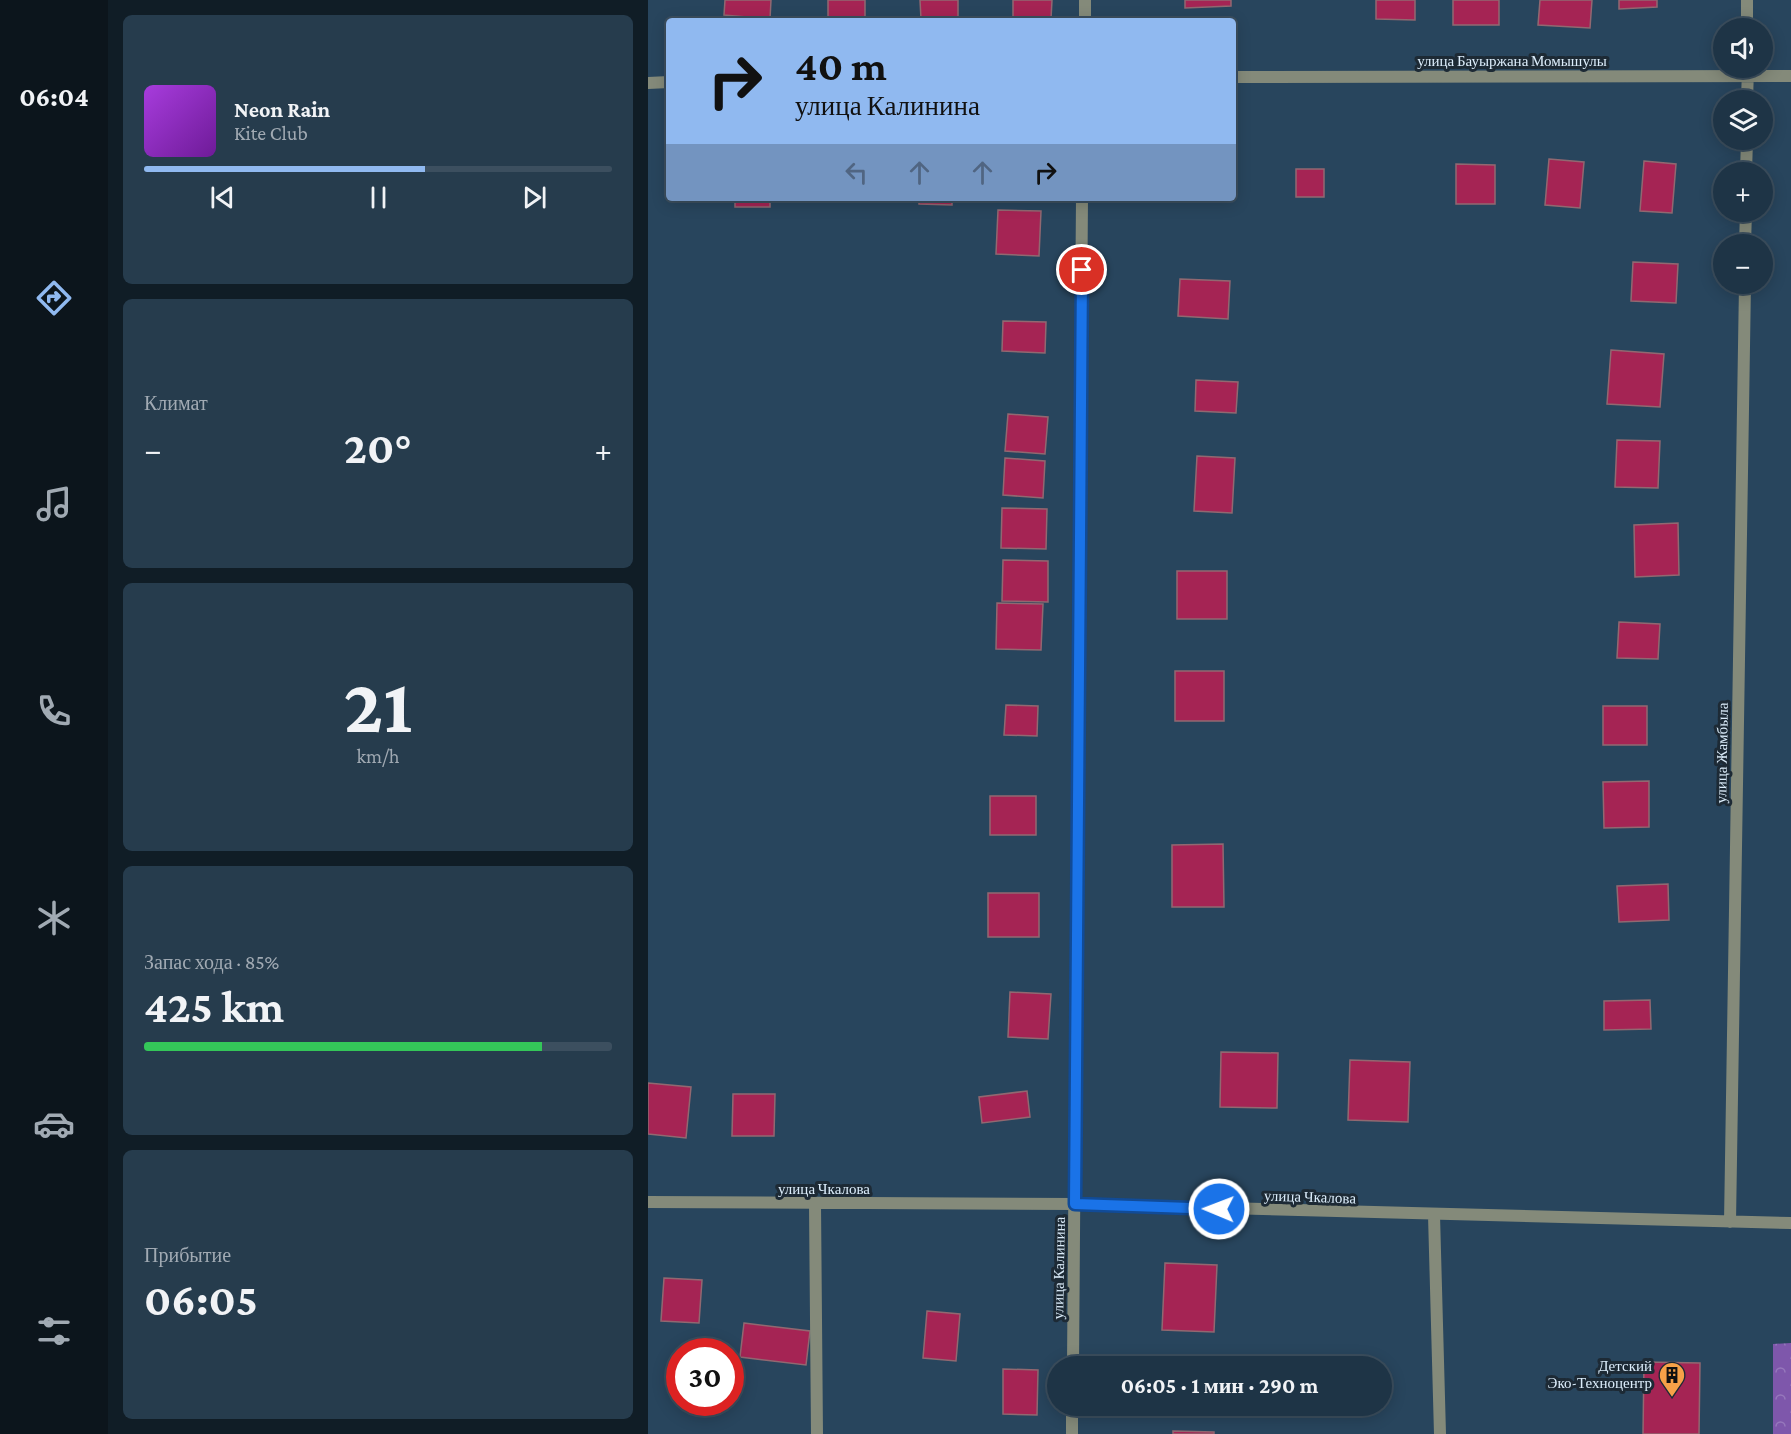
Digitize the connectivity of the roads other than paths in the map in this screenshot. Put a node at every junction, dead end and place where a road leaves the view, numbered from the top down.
1 (1085, 0) edge
2 (1747, 0) edge
3 (1085, 18) edge
4 (1747, 18) edge
5 (1713, 72) edge
6 (1773, 74) edge
7 (1791, 76) edge
8 (1236, 77) edge
9 (648, 82) edge
10 (666, 82) edge
11 (1082, 201) edge
12 (1745, 294) edge
13 (648, 1202) edge
14 (814, 1204) junction
15 (1075, 1204) junction
16 (1434, 1215) junction
17 (1730, 1222) junction
18 (1791, 1223) edge
19 (1073, 1356) edge
20 (1072, 1416) edge
21 (817, 1434) edge
22 (1072, 1434) edge
23 (1440, 1434) edge

1 - 3 street
2 - 4 street
5 - 8 street, улица Бауыржана Момышулы
6 - 7 street, улица Бауыржана Момышулы
9 - 10 street
11 - 15 street, улица Калинина
12 - 17 street, улица Жамбыла
13 - 14 street, улица Чкалова
14 - 15 street, улица Чкалова
14 - 21 street
15 - 16 street, улица Чкалова
15 - 19 street, улица Калинина
16 - 17 street, улица Чкалова
16 - 23 street
17 - 18 street, улица Чкалова
20 - 22 street

